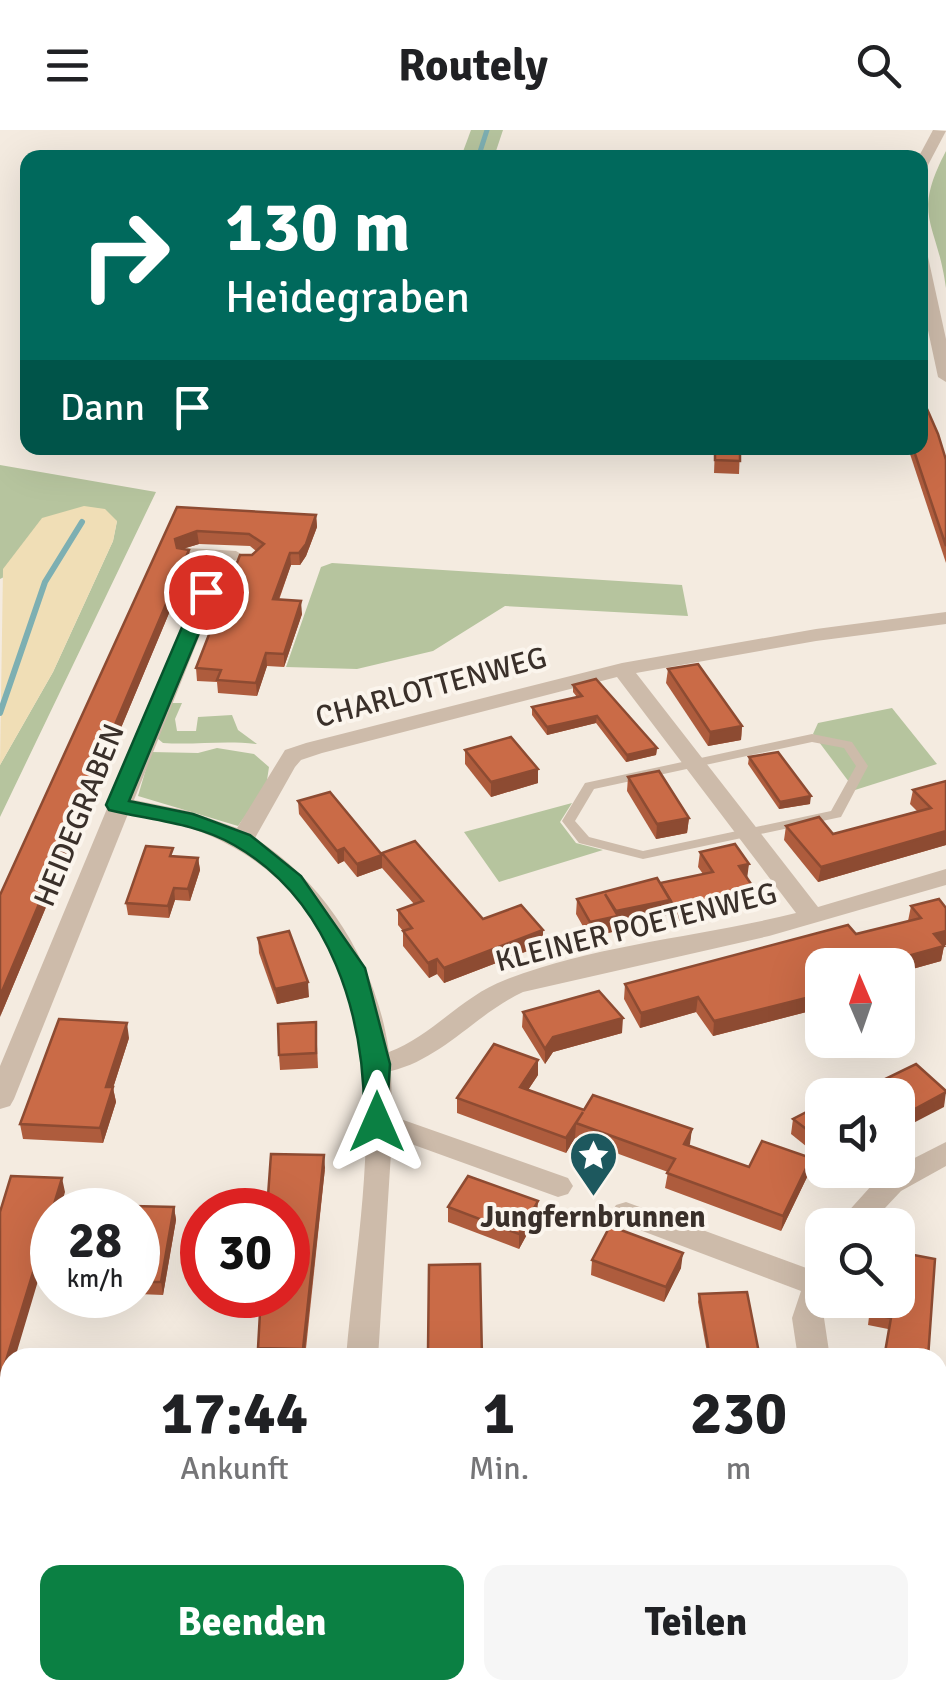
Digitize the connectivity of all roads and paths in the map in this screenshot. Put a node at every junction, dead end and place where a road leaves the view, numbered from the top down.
1 (940, 130) edge
2 (928, 152) edge
3 (928, 294) edge
4 (946, 377) edge
5 (188, 554) edge
6 (222, 556) junction
7 (251, 558) edge
8 (946, 618) edge
9 (622, 670) junction
10 (692, 764) junction
11 (117, 805) junction
12 (744, 834) junction
13 (242, 840) junction
14 (946, 877) edge
15 (812, 916) junction
16 (378, 1064) junction
17 (0, 1099) edge
18 (377, 1122) junction
19 (946, 1153) edge
20 (558, 1186) dead end
21 (867, 1208) edge
22 (626, 1213) dead end
23 (805, 1273) edge
24 (808, 1318) edge
25 (363, 1348) edge
26 (812, 1348) edge

1 - 2 street
3 - 4 street
5 - 6 street
6 - 7 street
6 - 11 street, HEIDEGRABEN
8 - 9 street, CHARLOTTENWEG
9 - 10 street
9 - 13 street, CHARLOTTENWEG
10 - 12 street, KLEINER POETENWEG
10 - 12 lane
10 - 12 lane
11 - 13 street
11 - 17 street, HEIDEGRABEN
12 - 15 street, KLEINER POETENWEG
13 - 16 street
14 - 15 street, KLEINER POETENWEG
15 - 16 street, KLEINER POETENWEG
16 - 18 street
18 - 20 street
18 - 25 street
19 - 21 street
22 - 23 street
24 - 26 street

